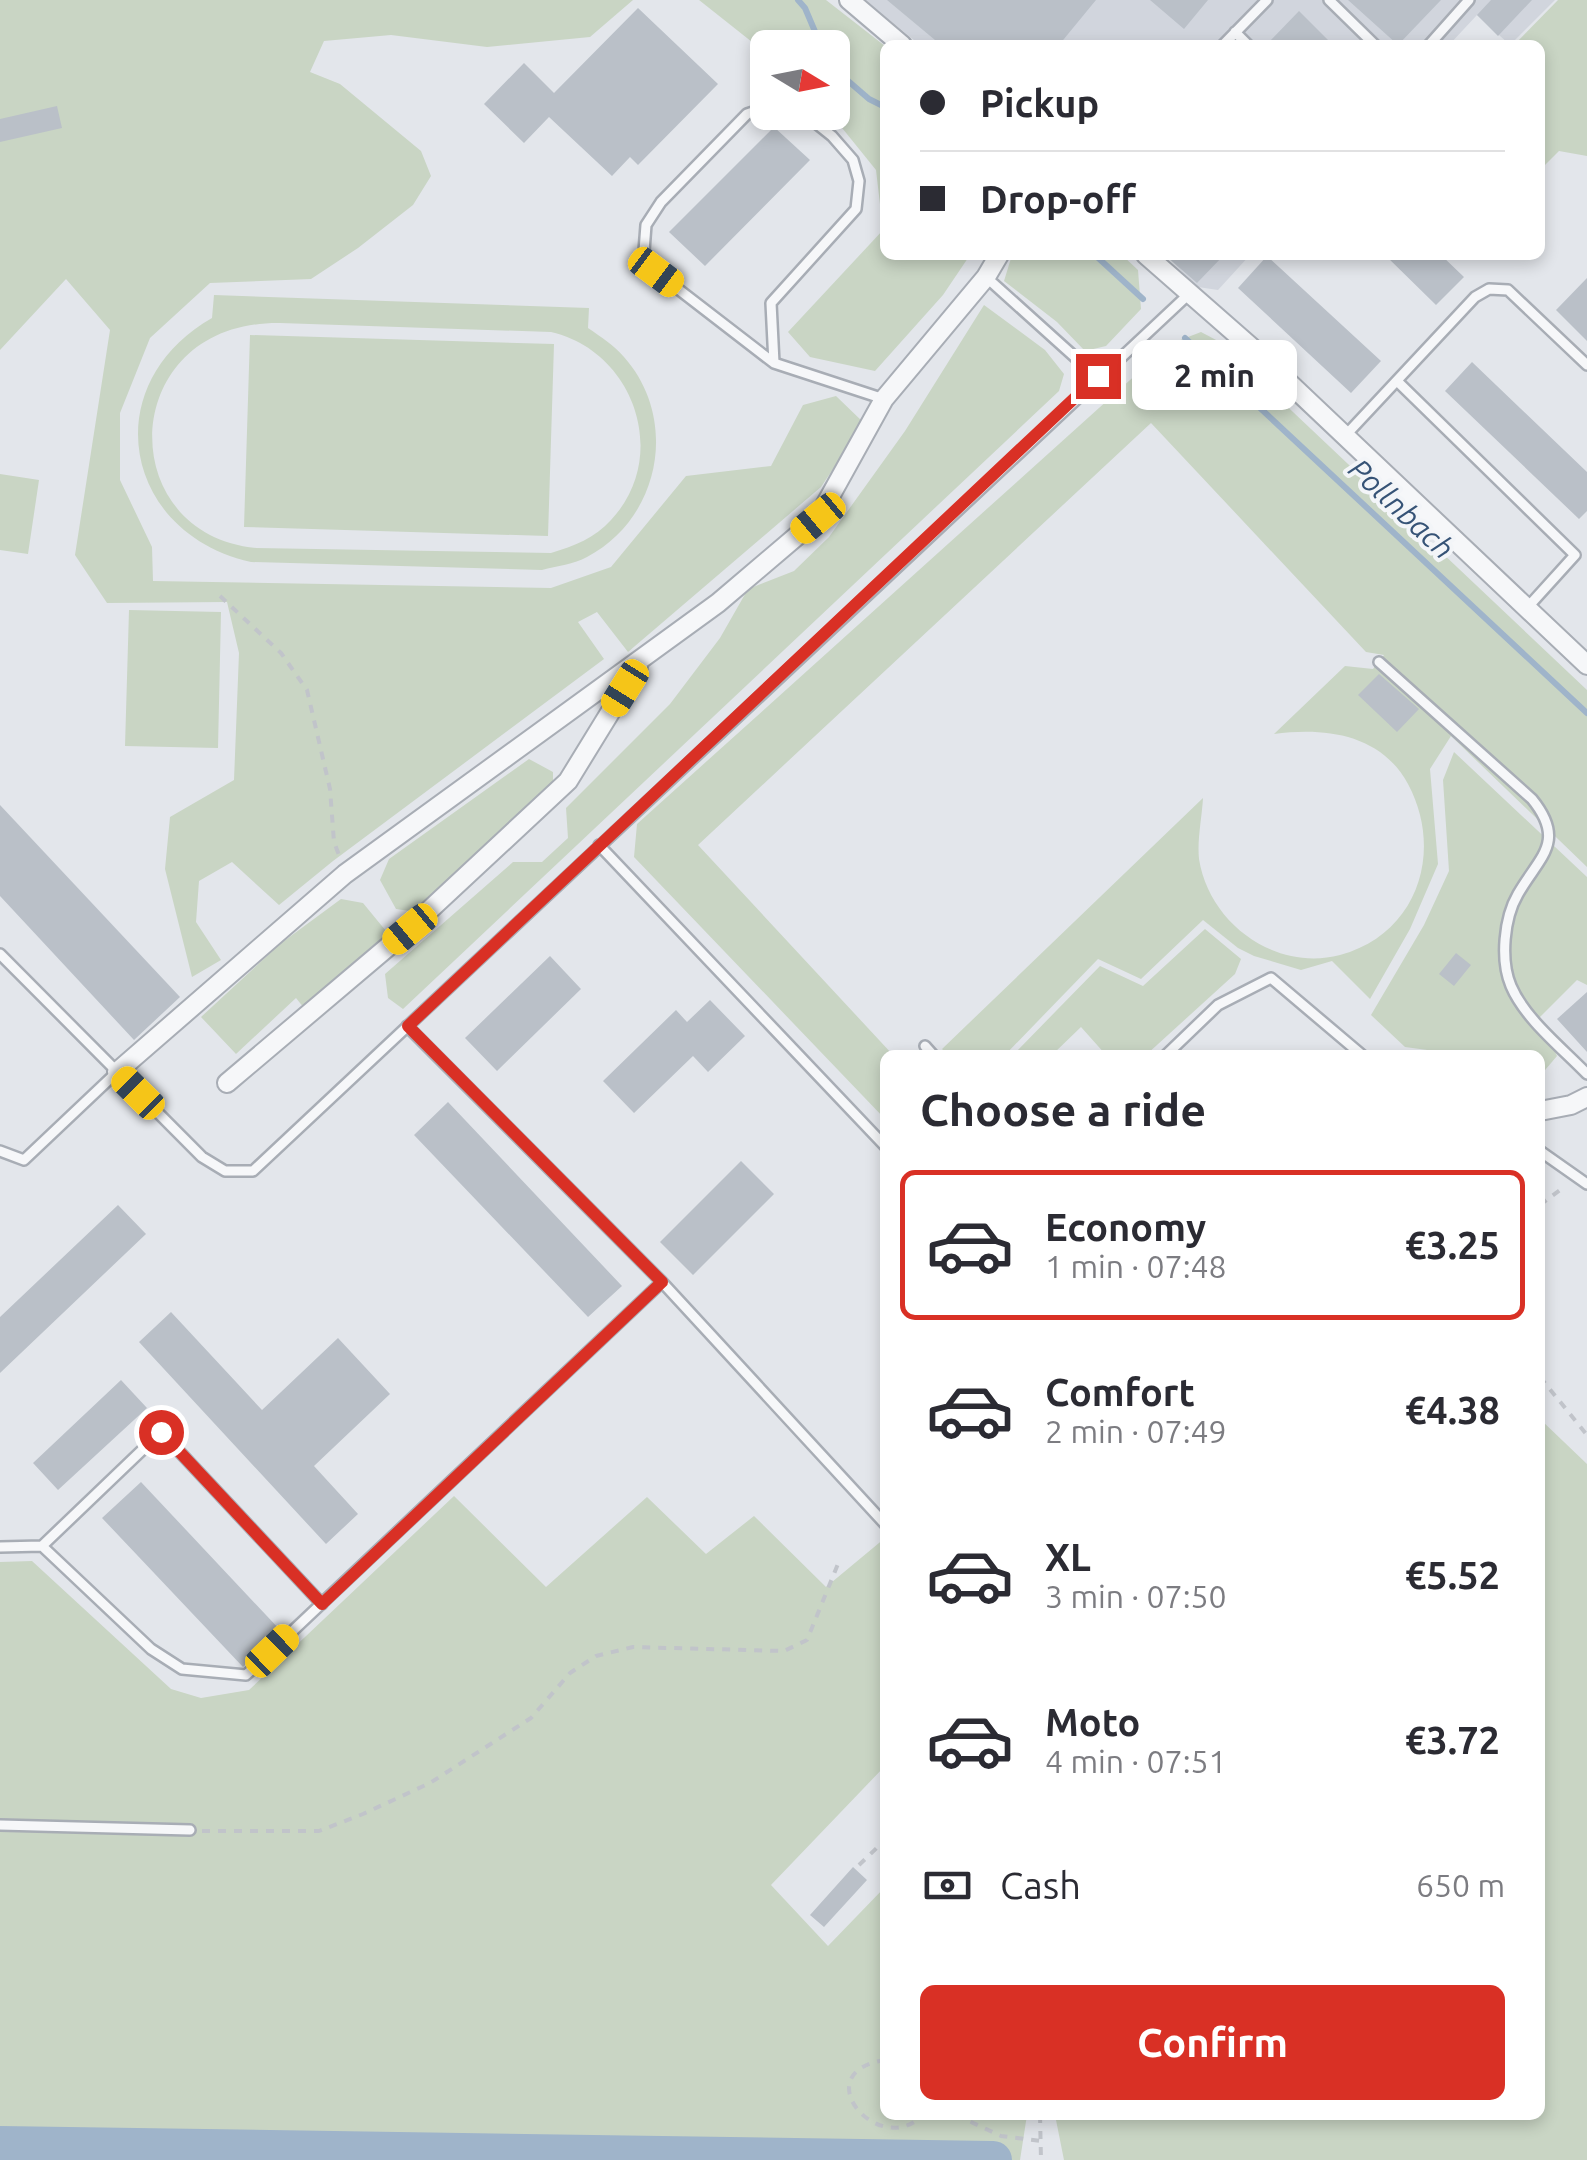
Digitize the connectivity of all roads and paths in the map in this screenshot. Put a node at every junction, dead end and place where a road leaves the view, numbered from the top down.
1 (849, 0) edge
2 (1267, 0) edge
3 (1329, 0) edge
4 (1469, 0) edge
5 (1235, 32) junction
6 (896, 40) edge
7 (1228, 40) edge
8 (1243, 40) edge
9 (1370, 40) edge
10 (1433, 40) edge
11 (750, 113) edge
12 (824, 130) edge
13 (997, 260) edge
14 (1152, 260) edge
15 (986, 276) junction
16 (1190, 293) junction
17 (774, 363) junction
18 (1587, 366) edge
19 (1098, 376) junction
20 (1397, 380) junction
21 (884, 400) junction
22 (1345, 436) junction
23 (220, 596) dead end
24 (1527, 608) junction
25 (644, 657) junction
26 (1379, 662) dead end
27 (1587, 665) edge
28 (599, 846) junction
29 (345, 874) junction
30 (0, 954) edge
31 (408, 1026) junction
32 (924, 1046) dead end
33 (928, 1050) edge
34 (1171, 1050) edge
35 (1356, 1050) edge
36 (117, 1072) junction
37 (1587, 1074) edge
38 (226, 1083) dead end
39 (1587, 1098) edge
40 (1545, 1109) edge
41 (880, 1141) edge
42 (4, 1152) edge
43 (1545, 1155) edge
44 (0, 1167) edge
45 (1587, 1184) edge
46 (662, 1282) junction
47 (1545, 1382) edge
48 (1587, 1435) edge
49 (880, 1519) edge
50 (42, 1546) junction
51 (0, 1547) edge
52 (840, 1558) dead end
53 (322, 1604) junction
54 (0, 1825) edge
55 (190, 1830) joint
56 (880, 1845) edge
57 (859, 1865) dead end
58 (880, 2062) edge
59 (852, 2116) dead end
60 (920, 2120) edge
61 (967, 2120) edge
62 (1040, 2120) edge
63 (905, 2134) dead end
64 (1041, 2141) junction
65 (1041, 2157) edge

1 - 6 street
2 - 5 lane
3 - 9 lane
4 - 10 lane
5 - 7 lane
5 - 8 lane
11 - 17 lane
12 - 17 lane
13 - 15 street
14 - 16 street
15 - 19 lane
15 - 21 street
16 - 19 lane
16 - 22 street
17 - 21 lane
18 - 20 lane
19 - 28 lane
20 - 22 lane
20 - 24 lane
21 - 25 street
22 - 24 street
23 - 29 path
24 - 27 street
25 - 29 street
25 - 38 street
26 - 37 lane
28 - 31 lane
28 - 41 lane
29 - 36 street
30 - 36 lane
31 - 36 lane
31 - 46 lane
32 - 33 lane
34 - 35 lane
36 - 42 lane
39 - 40 street
42 - 44 lane
43 - 45 lane
46 - 49 lane
46 - 53 lane
47 - 48 path
50 - 51 lane
50 - 53 lane
50 - 53 lane
52 - 55 path
54 - 55 lane
56 - 57 path
58 - 59 path
60 - 63 path
61 - 64 path
62 - 64 path
64 - 65 path

